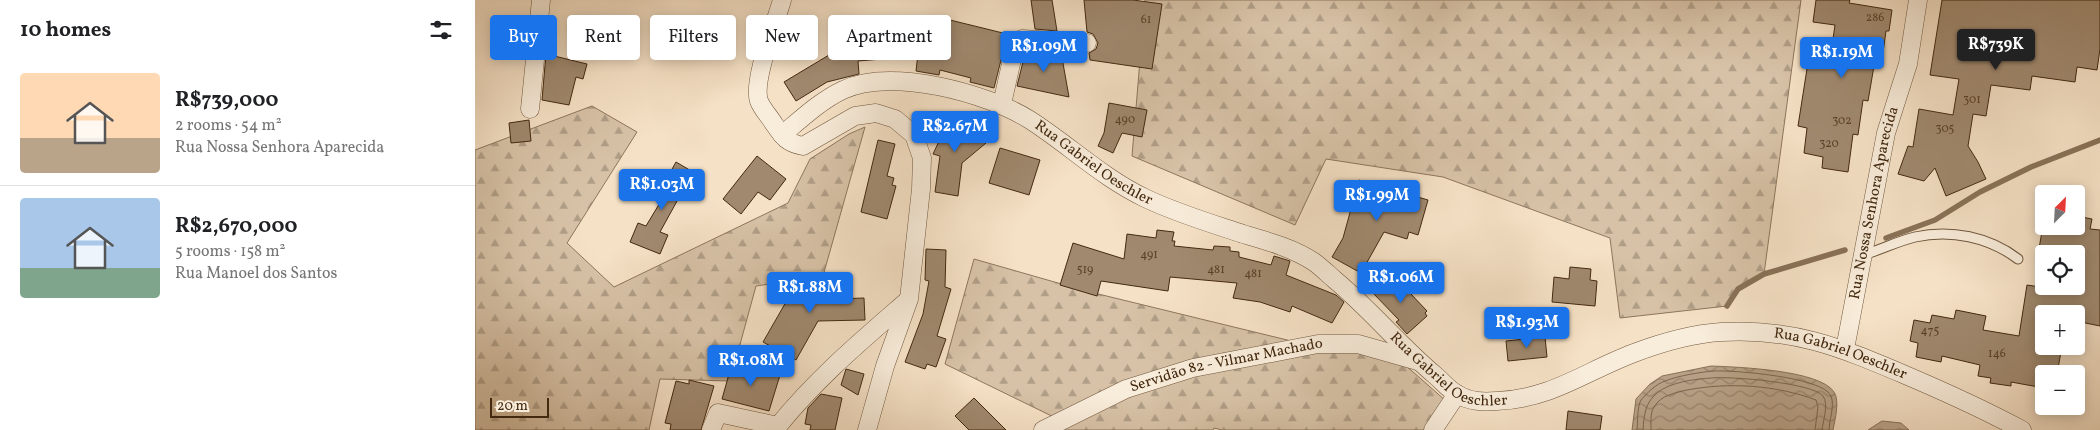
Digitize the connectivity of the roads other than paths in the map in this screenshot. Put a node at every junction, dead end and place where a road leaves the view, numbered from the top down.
1 (541, 0) edge
2 (782, 0) edge
3 (1917, 0) edge
4 (1087, 43) dead end
5 (1002, 104) junction
6 (530, 110) dead end
7 (782, 135) junction
8 (1863, 255) junction
9 (2019, 259) dead end
10 (909, 299) junction
11 (1845, 350) junction
12 (1418, 362) junction
13 (1457, 394) junction
14 (711, 430) edge
15 (867, 430) edge
16 (1043, 430) edge
17 (1433, 430) edge
18 (2022, 430) edge

1 - 6 street
2 - 7 street
3 - 8 street, Rua Nossa Senhora Aparecida
4 - 5 street
5 - 7 street, Rua Gabriel Oeschler
5 - 12 street, Rua Gabriel Oeschler
7 - 10 street
8 - 9 lane
8 - 11 street, Rua Nossa Senhora Aparecida
10 - 14 street
10 - 15 street
11 - 13 street, Rua Gabriel Oeschler
11 - 18 street, Rua Gabriel Oeschler
12 - 13 street, Rua Gabriel Oeschler
12 - 16 street, Servidão 82 - Vilmar Machado
13 - 17 street

